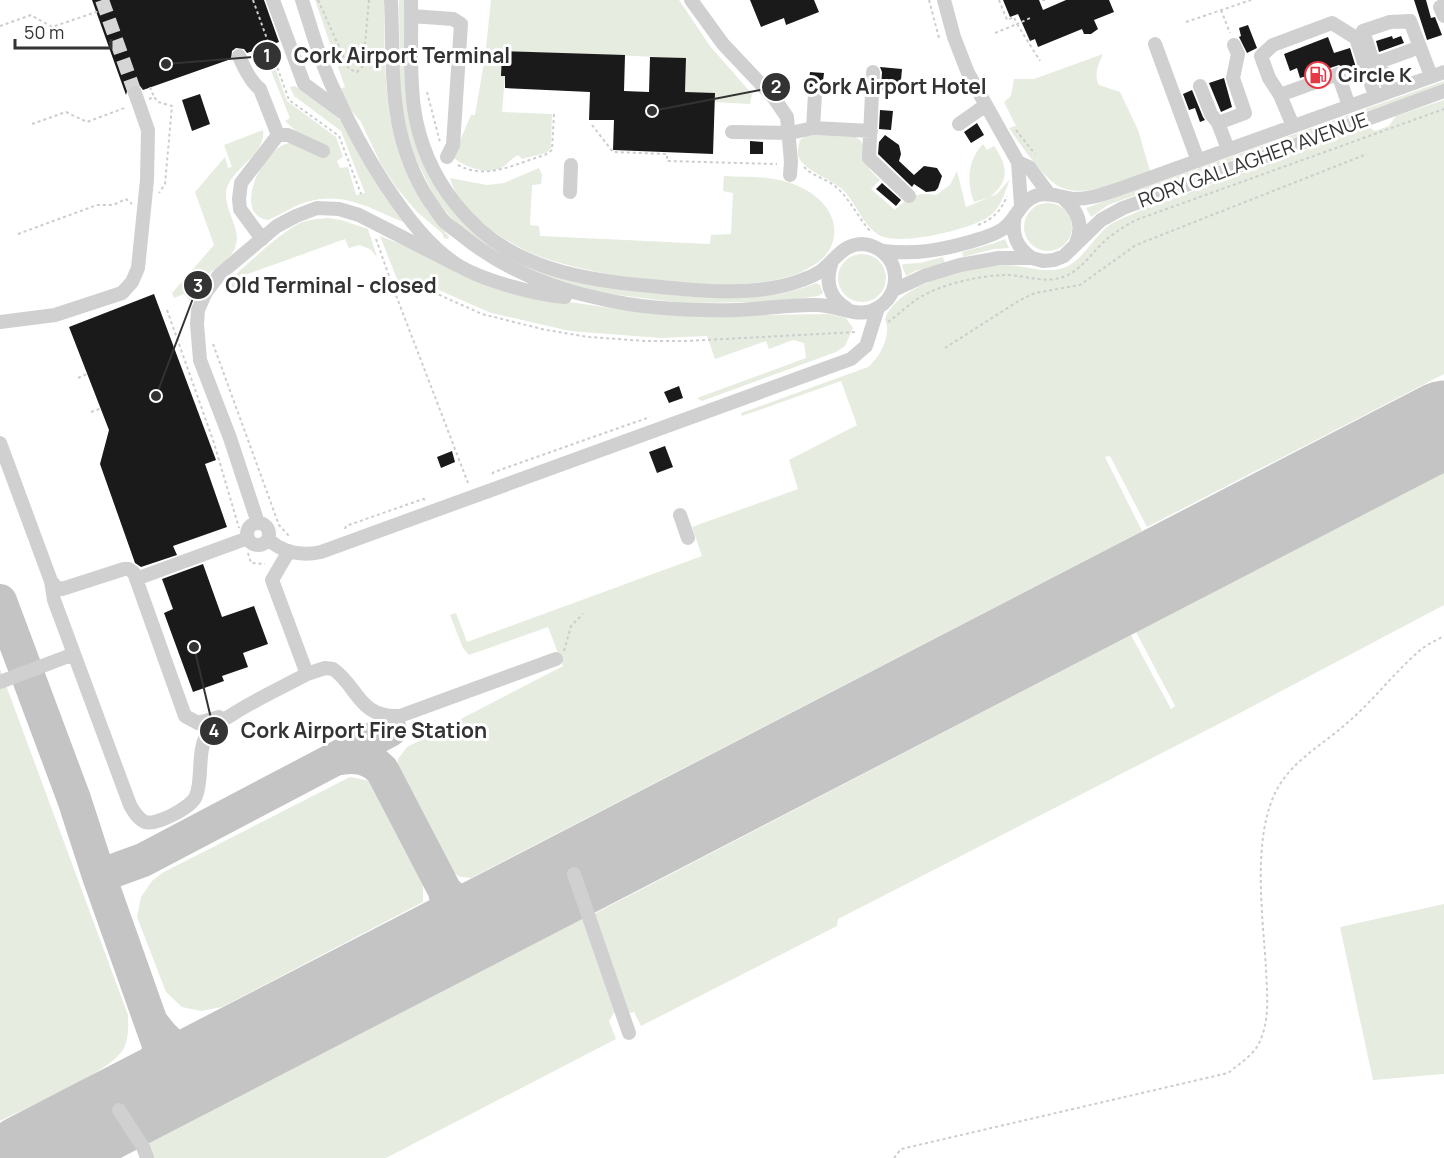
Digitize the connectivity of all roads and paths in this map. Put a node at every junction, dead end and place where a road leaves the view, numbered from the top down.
1 (253, 0) edge
2 (273, 0) edge
3 (302, 0) edge
4 (318, 0) edge
5 (369, 0) edge
6 (391, 0) edge
7 (411, 0) edge
8 (691, 0) edge
9 (944, 0) edge
10 (999, 0) edge
11 (1042, 0) edge
12 (1047, 0) edge
13 (1251, 0) edge
14 (1444, 5) edge
15 (105, 9) dead end
16 (1221, 10) junction
17 (411, 16) junction
18 (1444, 16) edge
19 (1030, 18) dead end
20 (1186, 22) dead end
21 (1017, 24) junction
22 (0, 26) edge
23 (995, 33) dead end
24 (1155, 44) dead end
25 (1234, 45) joint
26 (1420, 47) junction
27 (239, 56) dead end
28 (1040, 62) dead end
29 (1379, 62) junction
30 (873, 72) dead end
31 (1438, 74) edge
32 (1200, 86) dead end
33 (150, 87) dead end
34 (1390, 91) junction
35 (1444, 91) edge
36 (815, 94) dead end
37 (1280, 95) junction
38 (1376, 96) junction
39 (154, 97) junction
40 (137, 98) junction
41 (986, 105) junction
42 (1349, 106) junction
43 (1444, 109) edge
44 (347, 116) junction
45 (1012, 123) dead end
46 (1218, 123) junction
47 (32, 124) dead end
48 (959, 124) dead end
49 (592, 125) dead end
50 (1293, 126) junction
51 (813, 128) junction
52 (871, 131) junction
53 (732, 132) dead end
54 (790, 133) junction
55 (278, 135) junction
56 (1228, 149) junction
57 (323, 151) dead end
58 (1367, 154) dead end
59 (447, 156) dead end
60 (1198, 160) junction
61 (1040, 161) dead end
62 (1018, 162) junction
63 (572, 165) dead end
64 (790, 168) junction
65 (1008, 191) dead end
66 (570, 192) dead end
67 (361, 194) dead end
68 (909, 196) dead end
69 (1056, 196) junction
70 (156, 198) dead end
71 (144, 208) junction
72 (1018, 210) junction
73 (970, 227) dead end
74 (18, 234) dead end
75 (375, 234) dead end
76 (876, 236) dead end
77 (262, 239) junction
78 (1073, 249) junction
79 (883, 251) junction
80 (1032, 258) junction
81 (832, 261) junction
82 (457, 265) junction
83 (394, 290) junction
84 (894, 290) junction
85 (603, 300) junction
86 (878, 308) junction
87 (167, 310) dead end
88 (857, 312) junction
89 (0, 322) edge
90 (878, 326) junction
91 (210, 335) dead end
92 (851, 340) dead end
93 (945, 348) dead end
94 (89, 373) dead end
95 (78, 378) dead end
96 (102, 408) dead end
97 (91, 412) dead end
98 (658, 419) dead end
99 (0, 443) edge
100 (490, 477) dead end
101 (470, 489) dead end
102 (433, 502) dead end
103 (680, 514) dead end
104 (258, 524) junction
105 (341, 536) dead end
106 (688, 538) dead end
107 (246, 539) junction
108 (268, 539) junction
109 (291, 545) junction
110 (281, 566) junction
111 (136, 579) junction
112 (51, 581) junction
113 (583, 614) dead end
114 (1444, 636) edge
115 (74, 654) junction
116 (556, 659) joint
117 (307, 674) junction
118 (0, 682) edge
119 (241, 709) junction
120 (574, 874) dead end
121 (628, 1033) dead end
122 (119, 1110) dead end
123 (147, 1158) edge
124 (894, 1158) edge

1 - 67 path
2 - 44 street
3 - 44 street
4 - 5 path
6 - 85 street
7 - 17 street, RORY GALLAGHER AVENUE
8 - 54 street
9 - 41 street
10 - 21 path
11 - 12 path
13 - 16 path
14 - 18 street
15 - 22 path
16 - 20 path
16 - 25 path
17 - 59 street
17 - 81 street, RORY GALLAGHER AVENUE
19 - 21 path
21 - 23 path
21 - 28 path
24 - 60 street
25 - 46 street
26 - 29 street
26 - 29 street
26 - 31 street
27 - 55 street
29 - 34 street
30 - 52 street
31 - 34 street, RORY GALLAGHER AVENUE
32 - 46 street
33 - 39 path
34 - 38 street, RORY GALLAGHER AVENUE
35 - 78 street, RORY GALLAGHER AVENUE
36 - 51 street
37 - 38 street
37 - 42 street
37 - 50 street
38 - 42 street, RORY GALLAGHER AVENUE
39 - 40 path
39 - 70 path
40 - 47 path
40 - 71 street
41 - 48 street
41 - 62 street
42 - 50 street, RORY GALLAGHER AVENUE
43 - 90 path
44 - 82 street
45 - 61 path
46 - 56 street
49 - 64 path
50 - 56 street, RORY GALLAGHER AVENUE
51 - 52 street
51 - 54 street
52 - 68 street
53 - 54 street
54 - 64 street
55 - 57 street
55 - 77 street
56 - 60 street, RORY GALLAGHER AVENUE
58 - 93 path
60 - 69 street, RORY GALLAGHER AVENUE
62 - 69 street
62 - 72 street
63 - 66 street
64 - 76 path
65 - 73 path
69 - 72 street, RORY GALLAGHER AVENUE
69 - 78 street
71 - 74 path
71 - 89 street
72 - 79 street, RORY GALLAGHER AVENUE
72 - 80 street
75 - 83 path
77 - 82 street
77 - 104 street
78 - 80 street, RORY GALLAGHER AVENUE
79 - 81 street, RORY GALLAGHER AVENUE
79 - 84 street
80 - 84 street, RORY GALLAGHER AVENUE
81 - 88 street
82 - 85 street
83 - 92 path
83 - 101 path
84 - 86 street, RORY GALLAGHER AVENUE
85 - 88 street
86 - 88 street
86 - 90 street
87 - 107 path
88 - 90 street
90 - 109 street
91 - 109 path
94 - 95 path
96 - 97 path
98 - 100 path
99 - 112 street
102 - 105 path
103 - 106 street
104 - 107 street
104 - 108 street
107 - 108 street
107 - 110 path
107 - 111 street
108 - 109 street
109 - 110 street
110 - 117 street
111 - 112 street
111 - 119 street
112 - 115 street
113 - 116 path
114 - 124 path
115 - 118 street
115 - 119 street
116 - 117 street
117 - 119 street
120 - 121 street
122 - 123 street

